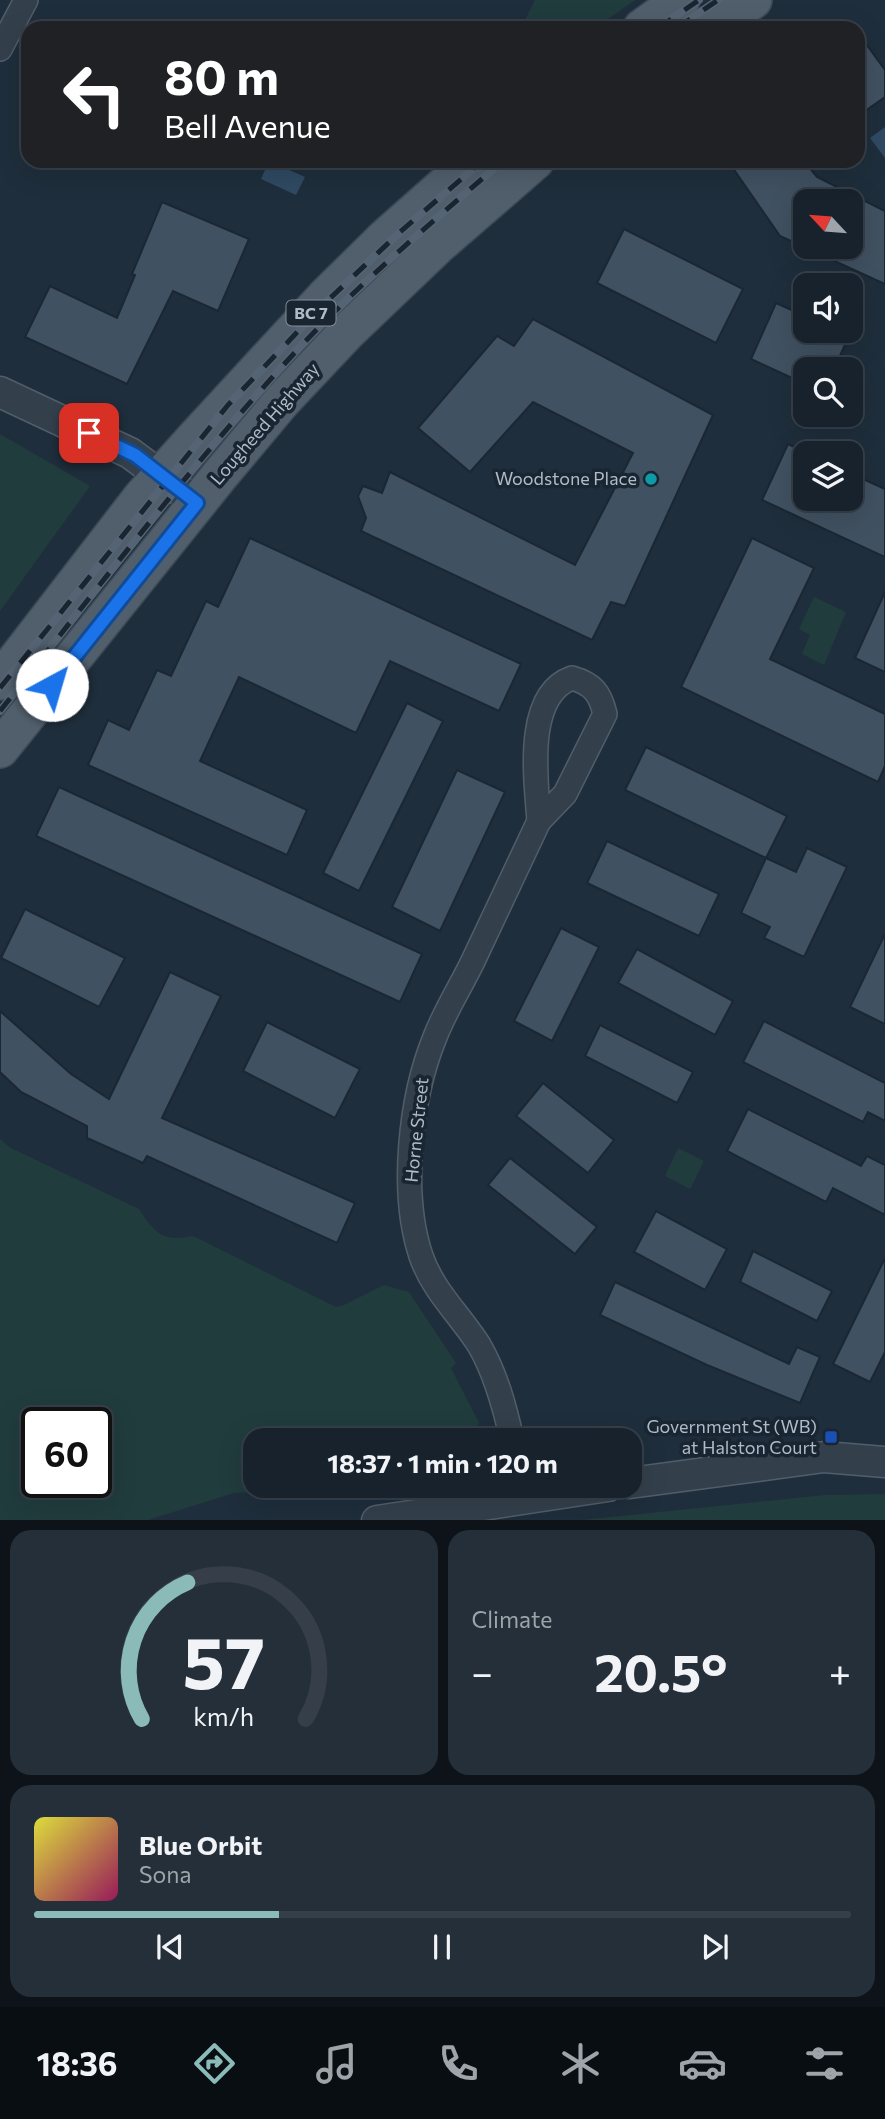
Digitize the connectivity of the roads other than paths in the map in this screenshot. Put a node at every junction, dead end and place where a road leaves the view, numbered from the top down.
1 (26, 0) edge
2 (681, 0) edge
3 (753, 0) edge
4 (652, 21) edge
5 (722, 21) edge
6 (0, 49) edge
7 (464, 168) edge
8 (527, 168) edge
9 (0, 392) edge
10 (163, 476) junction
11 (197, 503) junction
12 (0, 681) edge
13 (0, 749) edge
14 (539, 821) junction
15 (509, 1428) edge
16 (885, 1462) edge
17 (642, 1481) edge
18 (490, 1498) edge
19 (382, 1520) edge

1 - 6 street
2 - 4 main road
3 - 5 main road
7 - 10 main road, BC 7
8 - 11 main road, Lougheed Highway / BC 7
9 - 10 street
10 - 11 street
10 - 12 main road, BC 7
11 - 13 main road, Lougheed Highway / BC 7
14 - 14 street, Horne Street
14 - 15 street, Horne Street
16 - 17 street
18 - 19 street

